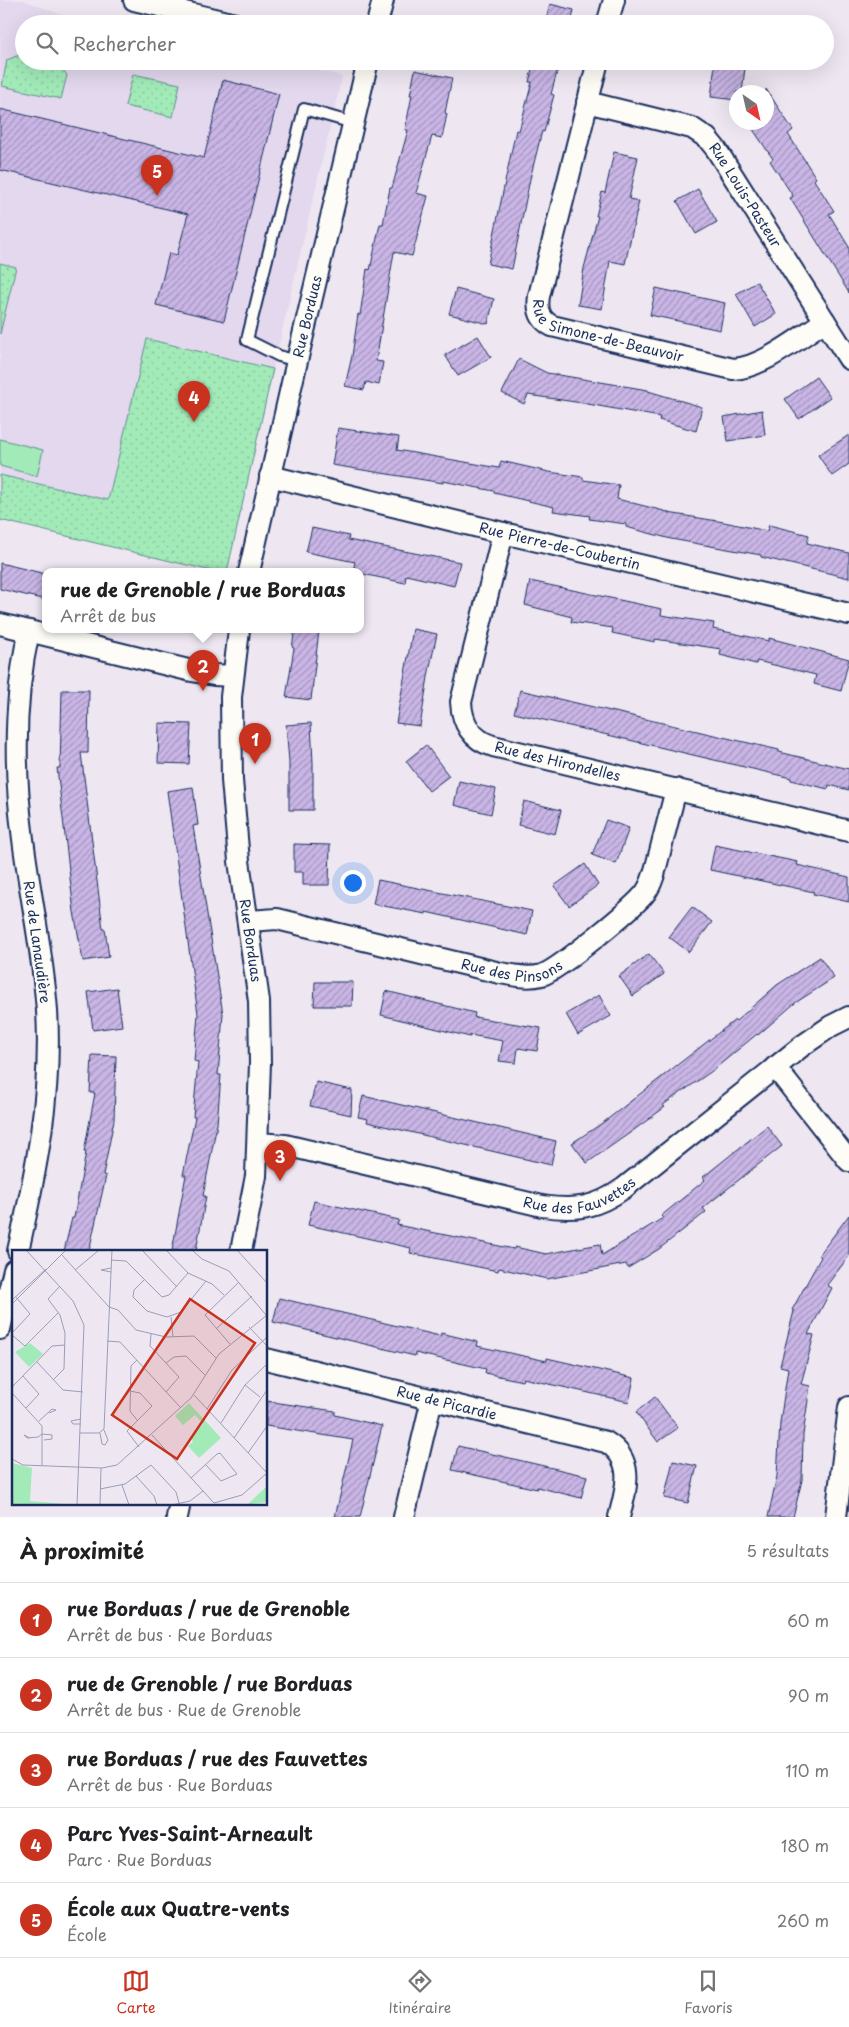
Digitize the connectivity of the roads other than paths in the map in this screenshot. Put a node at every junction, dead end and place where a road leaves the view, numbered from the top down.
1 (134, 0) edge
2 (383, 0) edge
3 (614, 0) edge
4 (197, 15) edge
5 (379, 15) edge
6 (610, 15) edge
7 (366, 70) edge
8 (596, 70) edge
9 (587, 102) junction
10 (353, 123) junction
11 (825, 321) junction
12 (849, 359) edge
13 (297, 360) junction
14 (270, 476) junction
15 (503, 533) junction
16 (250, 568) edge
17 (849, 614) edge
18 (0, 624) edge
19 (29, 631) junction
20 (239, 633) edge
21 (233, 676) junction
22 (676, 789) junction
23 (849, 831) edge
24 (249, 921) junction
25 (849, 1017) edge
26 (775, 1067) junction
27 (258, 1144) junction
28 (849, 1161) edge
29 (18, 1250) edge
30 (241, 1250) edge
31 (12, 1278) edge
32 (0, 1329) edge
33 (268, 1359) edge
34 (432, 1399) junction
35 (849, 1407) edge
36 (180, 1504) edge
37 (177, 1517) edge
38 (404, 1517) edge
39 (619, 1517) edge
40 (836, 1517) edge

1 - 4 street
2 - 5 street
3 - 6 street
7 - 10 street, Rue Borduas
8 - 9 street, Rue Simone-de-Beauvoir
9 - 11 street, Rue Louis-Pasteur
9 - 11 street, Rue Simone-de-Beauvoir
10 - 13 street, Rue Borduas
10 - 13 lane
11 - 12 street, Rue Louis-Pasteur
13 - 14 street, Rue Borduas
14 - 15 street, Rue Pierre-de-Coubertin
14 - 16 street, Rue Borduas
15 - 17 street, Rue Pierre-de-Coubertin
15 - 22 street, Rue des Hirondelles
18 - 19 street
19 - 21 street
19 - 29 street, Rue de Lanaudière
20 - 21 street, Rue Borduas
21 - 24 street, Rue Borduas
22 - 23 street, Rue des Hirondelles
22 - 24 street, Rue des Pinsons
24 - 27 street, Rue Borduas
25 - 26 street, Rue des Fauvettes
26 - 27 street, Rue des Fauvettes
26 - 28 street
27 - 30 street, Rue Borduas
31 - 32 street
33 - 34 street, Rue de Picardie
34 - 38 street
34 - 39 street, Rue de Picardie
35 - 40 street
36 - 37 street

